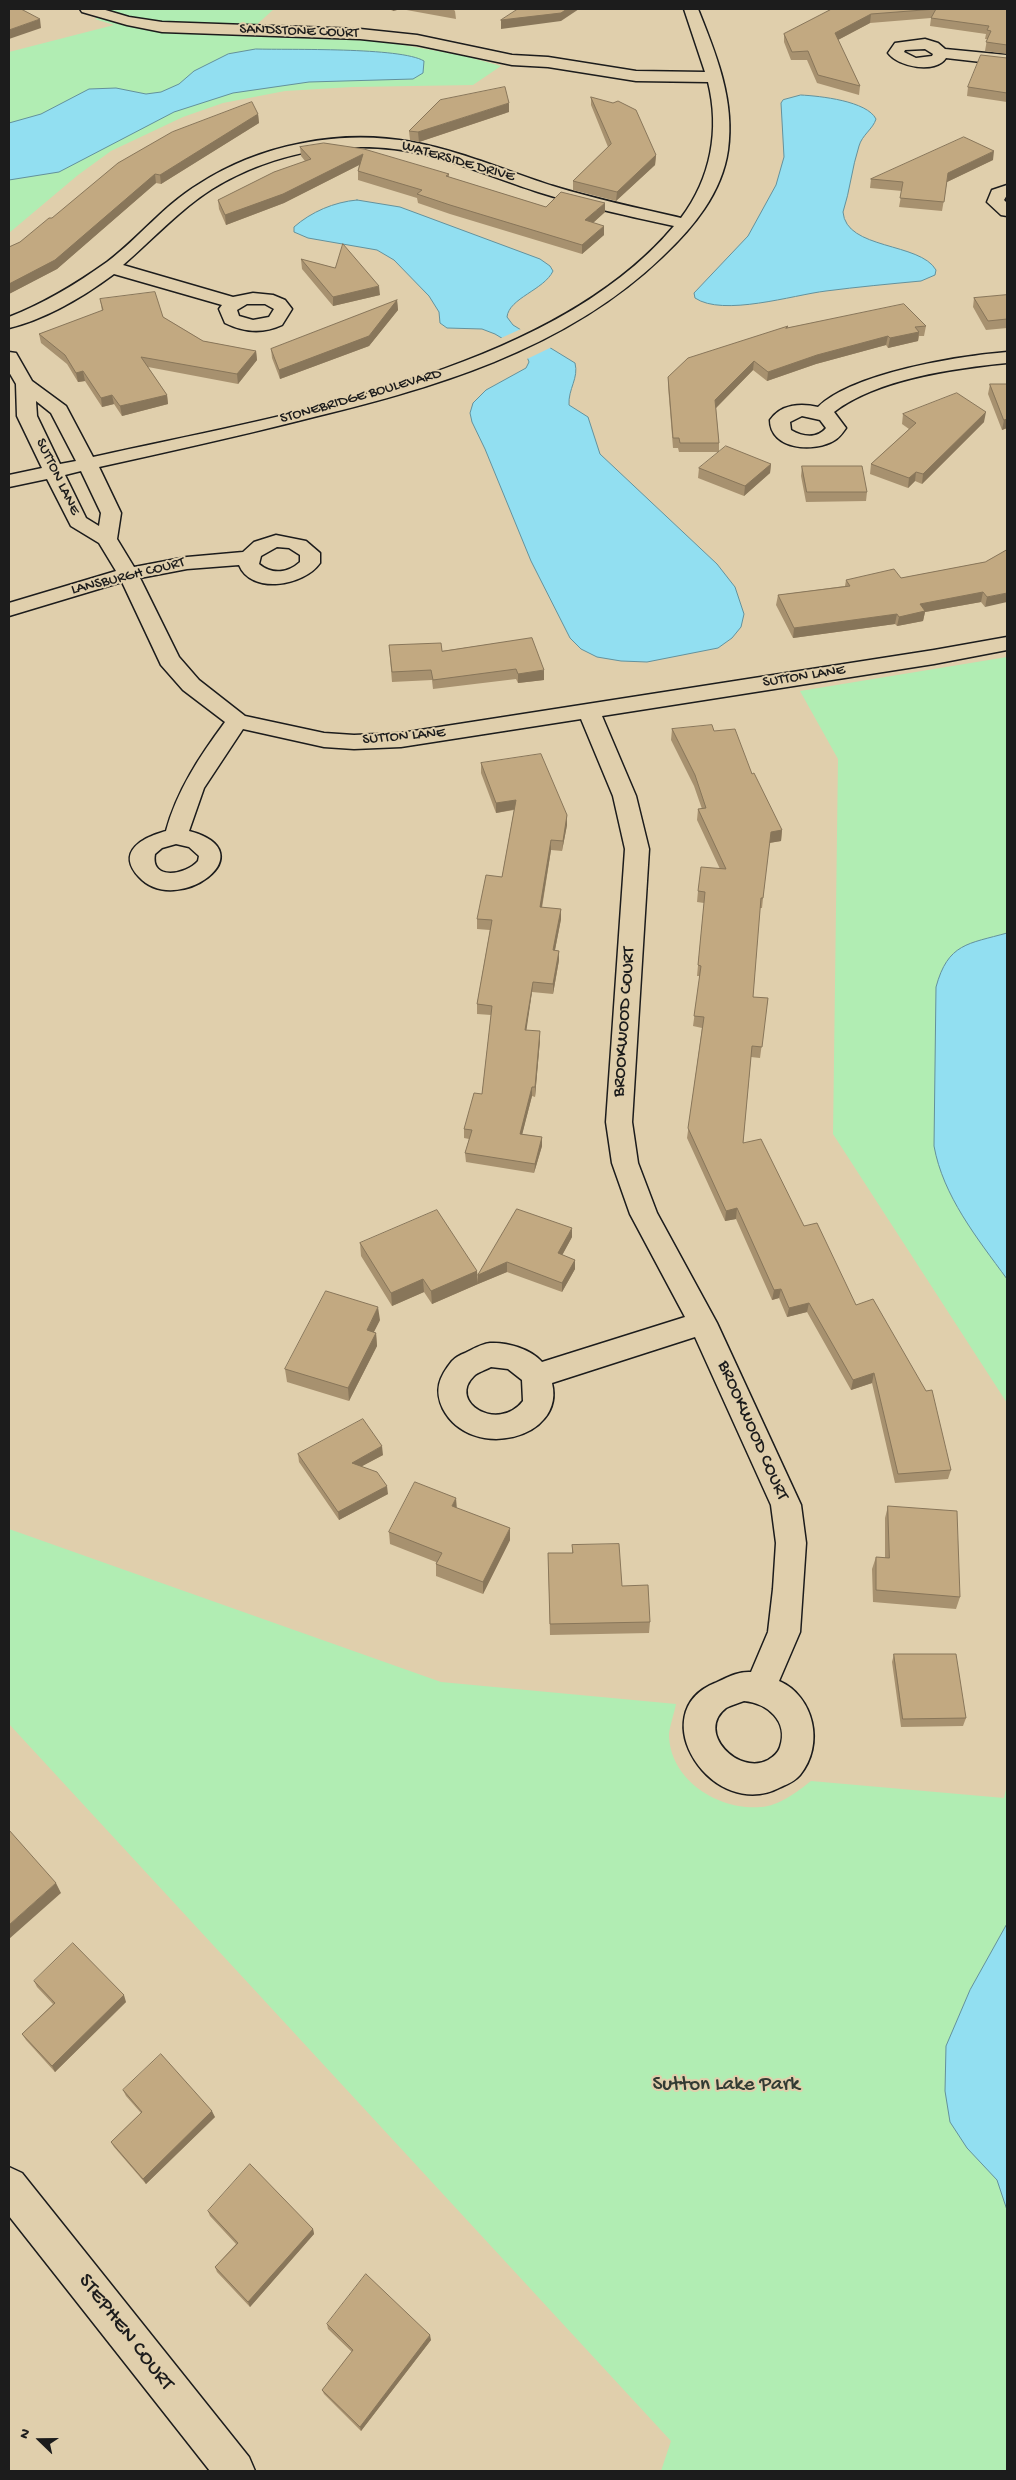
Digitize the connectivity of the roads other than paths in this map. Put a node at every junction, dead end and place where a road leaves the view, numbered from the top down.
1 (87, 9) edge
2 (691, 9) edge
3 (942, 53) dead end
4 (1007, 60) edge
5 (718, 84) junction
6 (1007, 190) edge
7 (1007, 211) edge
8 (685, 224) junction
9 (110, 267) junction
10 (234, 303) dead end
11 (9, 323) edge
12 (9, 358) edge
13 (1007, 358) edge
14 (25, 384) junction
15 (822, 413) dead end
16 (87, 464) junction
17 (53, 472) junction
18 (9, 482) edge
19 (107, 539) junction
20 (249, 558) dead end
21 (128, 574) junction
22 (9, 610) edge
23 (1007, 643) edge
24 (589, 711) junction
25 (238, 720) junction
26 (176, 836) dead end
27 (703, 1322) junction
28 (536, 1376) dead end
29 (760, 1688) dead end
30 (11, 2197) edge
31 (235, 2471) edge

1 - 5 street, SANDSTONE COURT
2 - 5 street, STONEBRIDGE BOULEVARD
3 - 4 street
5 - 8 street, STONEBRIDGE BOULEVARD
6 - 7 street
8 - 9 street, WATERSIDE DRIVE
8 - 16 street, STONEBRIDGE BOULEVARD
9 - 10 street
9 - 11 street, WATERSIDE DRIVE
12 - 14 street, SUTTON LANE
13 - 15 street
14 - 16 street
14 - 17 street, SUTTON LANE
16 - 17 street, STONEBRIDGE BOULEVARD
16 - 19 street
17 - 18 street, STONEBRIDGE BOULEVARD
17 - 19 street, SUTTON LANE
19 - 21 street, SUTTON LANE
20 - 21 street, LANSBURGH COURT
21 - 22 street, LANSBURGH COURT
21 - 25 street, SUTTON LANE
23 - 24 street, SUTTON LANE
24 - 25 street, SUTTON LANE
24 - 27 street, BROOKWOOD COURT
25 - 26 street
27 - 28 street
27 - 29 street, BROOKWOOD COURT
30 - 31 street, STEPHEN COURT

